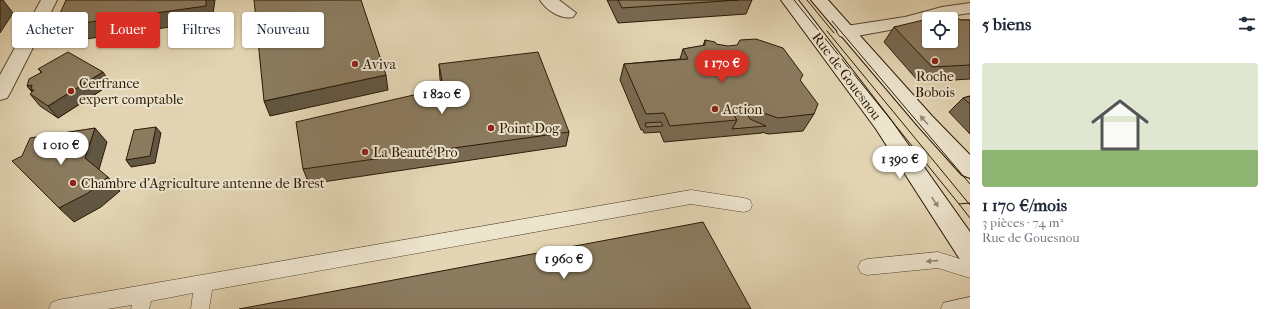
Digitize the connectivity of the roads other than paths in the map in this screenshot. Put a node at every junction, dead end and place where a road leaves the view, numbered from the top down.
1 (49, 0) edge
2 (548, 0) edge
3 (789, 0) edge
4 (819, 0) edge
5 (970, 8) edge
6 (567, 13) dead end
7 (846, 32) junction
8 (0, 93) edge
9 (970, 169) edge
10 (744, 205) dead end
11 (970, 253) edge
12 (867, 268) dead end
13 (970, 270) edge
14 (204, 283) junction
15 (142, 301) edge
16 (970, 306) edge
17 (58, 309) edge
18 (200, 309) edge
19 (950, 309) edge

1 - 8 main road
2 - 6 main road
3 -> 11 main road, Rue de Gouesnou
4 - 7 main road, Rue de Gouesnou
5 - 7 main road
9 -> 7 main road, Rue de Gouesnou
10 - 14 lane
13 -> 12 lane
14 - 15 lane
14 - 18 lane
15 - 17 lane
16 - 19 lane

